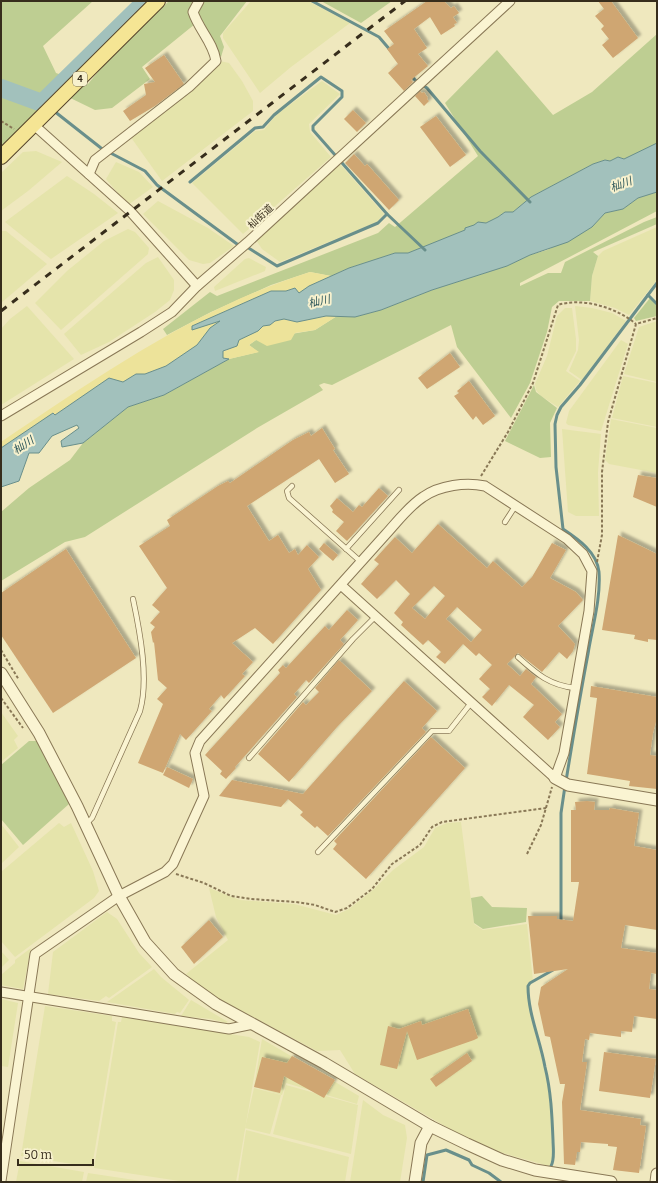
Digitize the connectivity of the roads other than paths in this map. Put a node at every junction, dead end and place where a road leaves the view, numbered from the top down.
1 (158, 1) edge
2 (199, 1) edge
3 (510, 1) edge
4 (34, 125) junction
5 (1, 157) edge
6 (89, 174) junction
7 (197, 286) junction
8 (1, 416) edge
9 (292, 486) dead end
10 (399, 490) dead end
11 (516, 505) junction
12 (505, 522) dead end
13 (346, 549) junction
14 (361, 563) junction
15 (342, 586) junction
16 (133, 599) dead end
17 (376, 616) junction
18 (518, 657) dead end
19 (1, 673) edge
20 (576, 688) junction
21 (471, 703) junction
22 (249, 758) dead end
23 (562, 782) junction
24 (657, 800) edge
25 (85, 825) junction
26 (318, 852) dead end
27 (119, 896) junction
28 (1, 992) edge
29 (29, 996) junction
30 (253, 1024) junction
31 (430, 1126) junction
32 (5, 1132) edge
33 (657, 1174) edge
34 (1, 1180) edge
35 (415, 1182) edge
36 (611, 1182) edge
37 (656, 1182) edge

1 - 4 main road, 4
2 - 6 street
3 - 7 street, 杣街道
4 - 5 main road, 4
4 - 6 street
6 - 7 street
7 - 8 street, 杣街道
9 - 13 lane
10 - 13 lane
11 - 12 lane
11 - 14 street
11 - 20 street
13 - 14 lane
14 - 15 street
15 - 17 street
15 - 27 street
16 - 25 lane
17 - 21 street
17 - 22 lane
18 - 20 lane
19 - 25 street
20 - 23 street
21 - 23 street
21 - 26 lane
23 - 24 street
25 - 27 street
27 - 29 street
27 - 30 street
28 - 29 street
29 - 30 street
29 - 32 street
30 - 31 street
31 - 35 street
31 - 36 street
32 - 34 street
33 - 37 street

